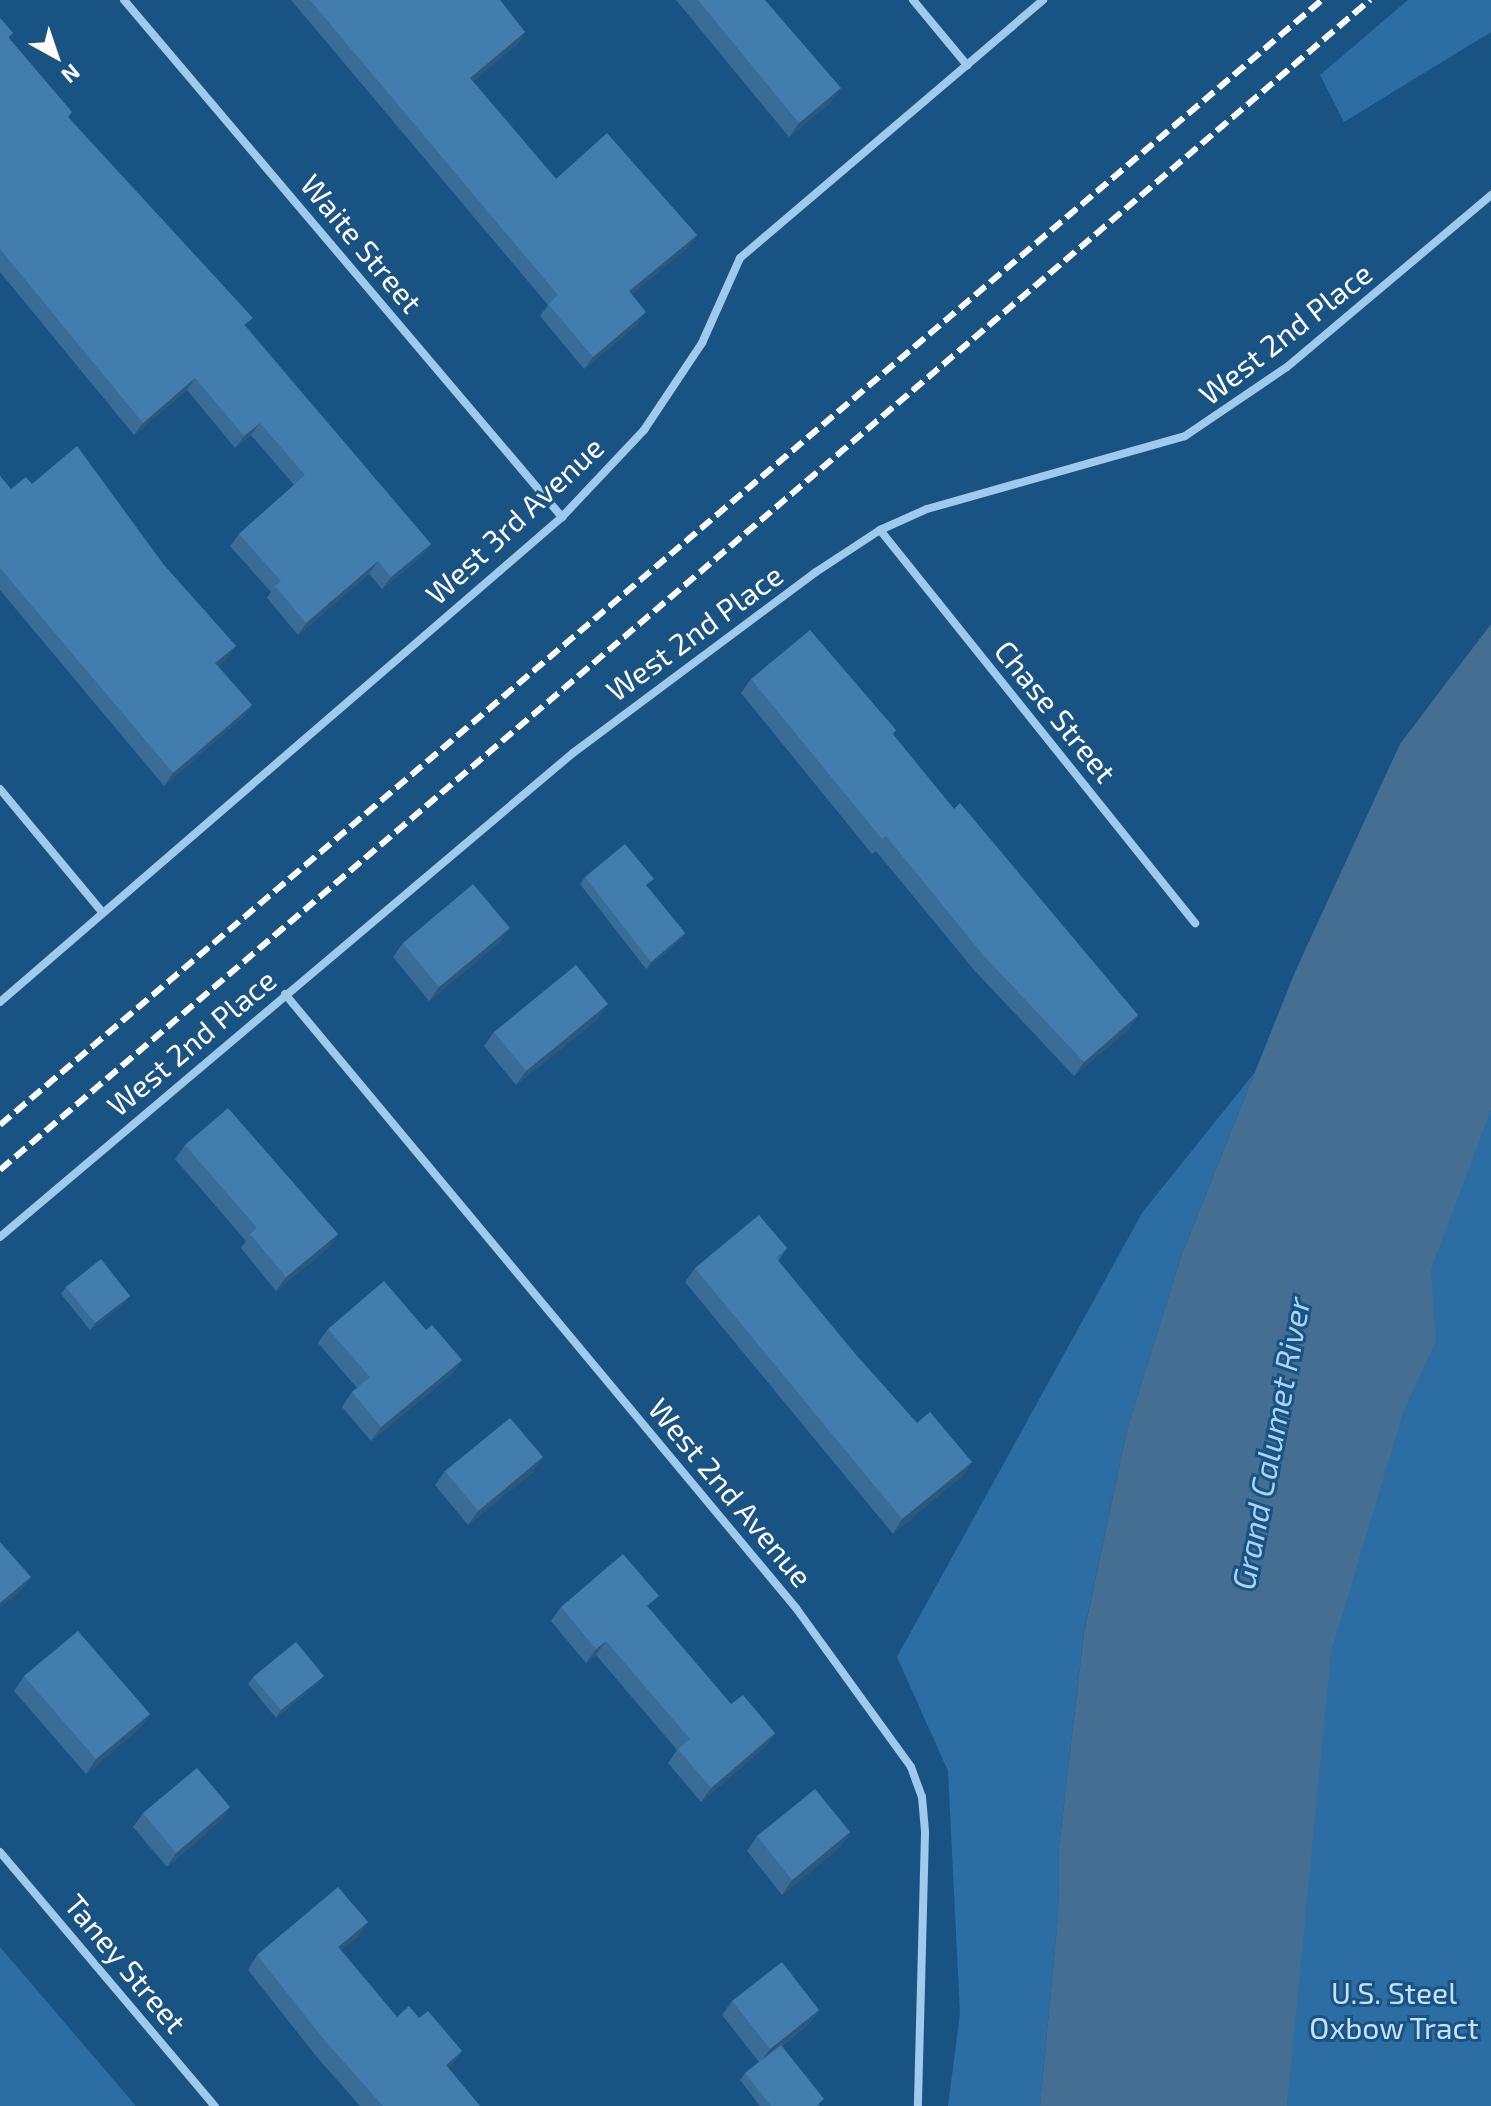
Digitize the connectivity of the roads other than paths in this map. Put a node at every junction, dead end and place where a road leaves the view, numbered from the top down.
1 (124, 0) edge
2 (913, 0) edge
3 (1043, 0) edge
4 (967, 65) junction
5 (1491, 195) edge
6 (562, 517) junction
7 (880, 530) junction
8 (0, 789) edge
9 (103, 913) junction
10 (1195, 923) dead end
11 (285, 994) junction
12 (0, 1002) edge
13 (0, 1237) edge
14 (0, 1852) edge
15 (215, 2106) edge
16 (918, 2106) edge

1 - 6 street, Waite Street
2 - 4 street
3 - 4 street, West 3rd Avenue
4 - 6 street, West 3rd Avenue
5 - 7 street, West 2nd Place
6 - 9 street, West 3rd Avenue
7 - 10 street, Chase Street
7 - 11 street, West 2nd Place
8 - 9 street
9 - 12 street, West 3rd Avenue
11 - 13 street, West 2nd Place
11 - 16 street, West 2nd Avenue
14 - 15 street, Taney Street

